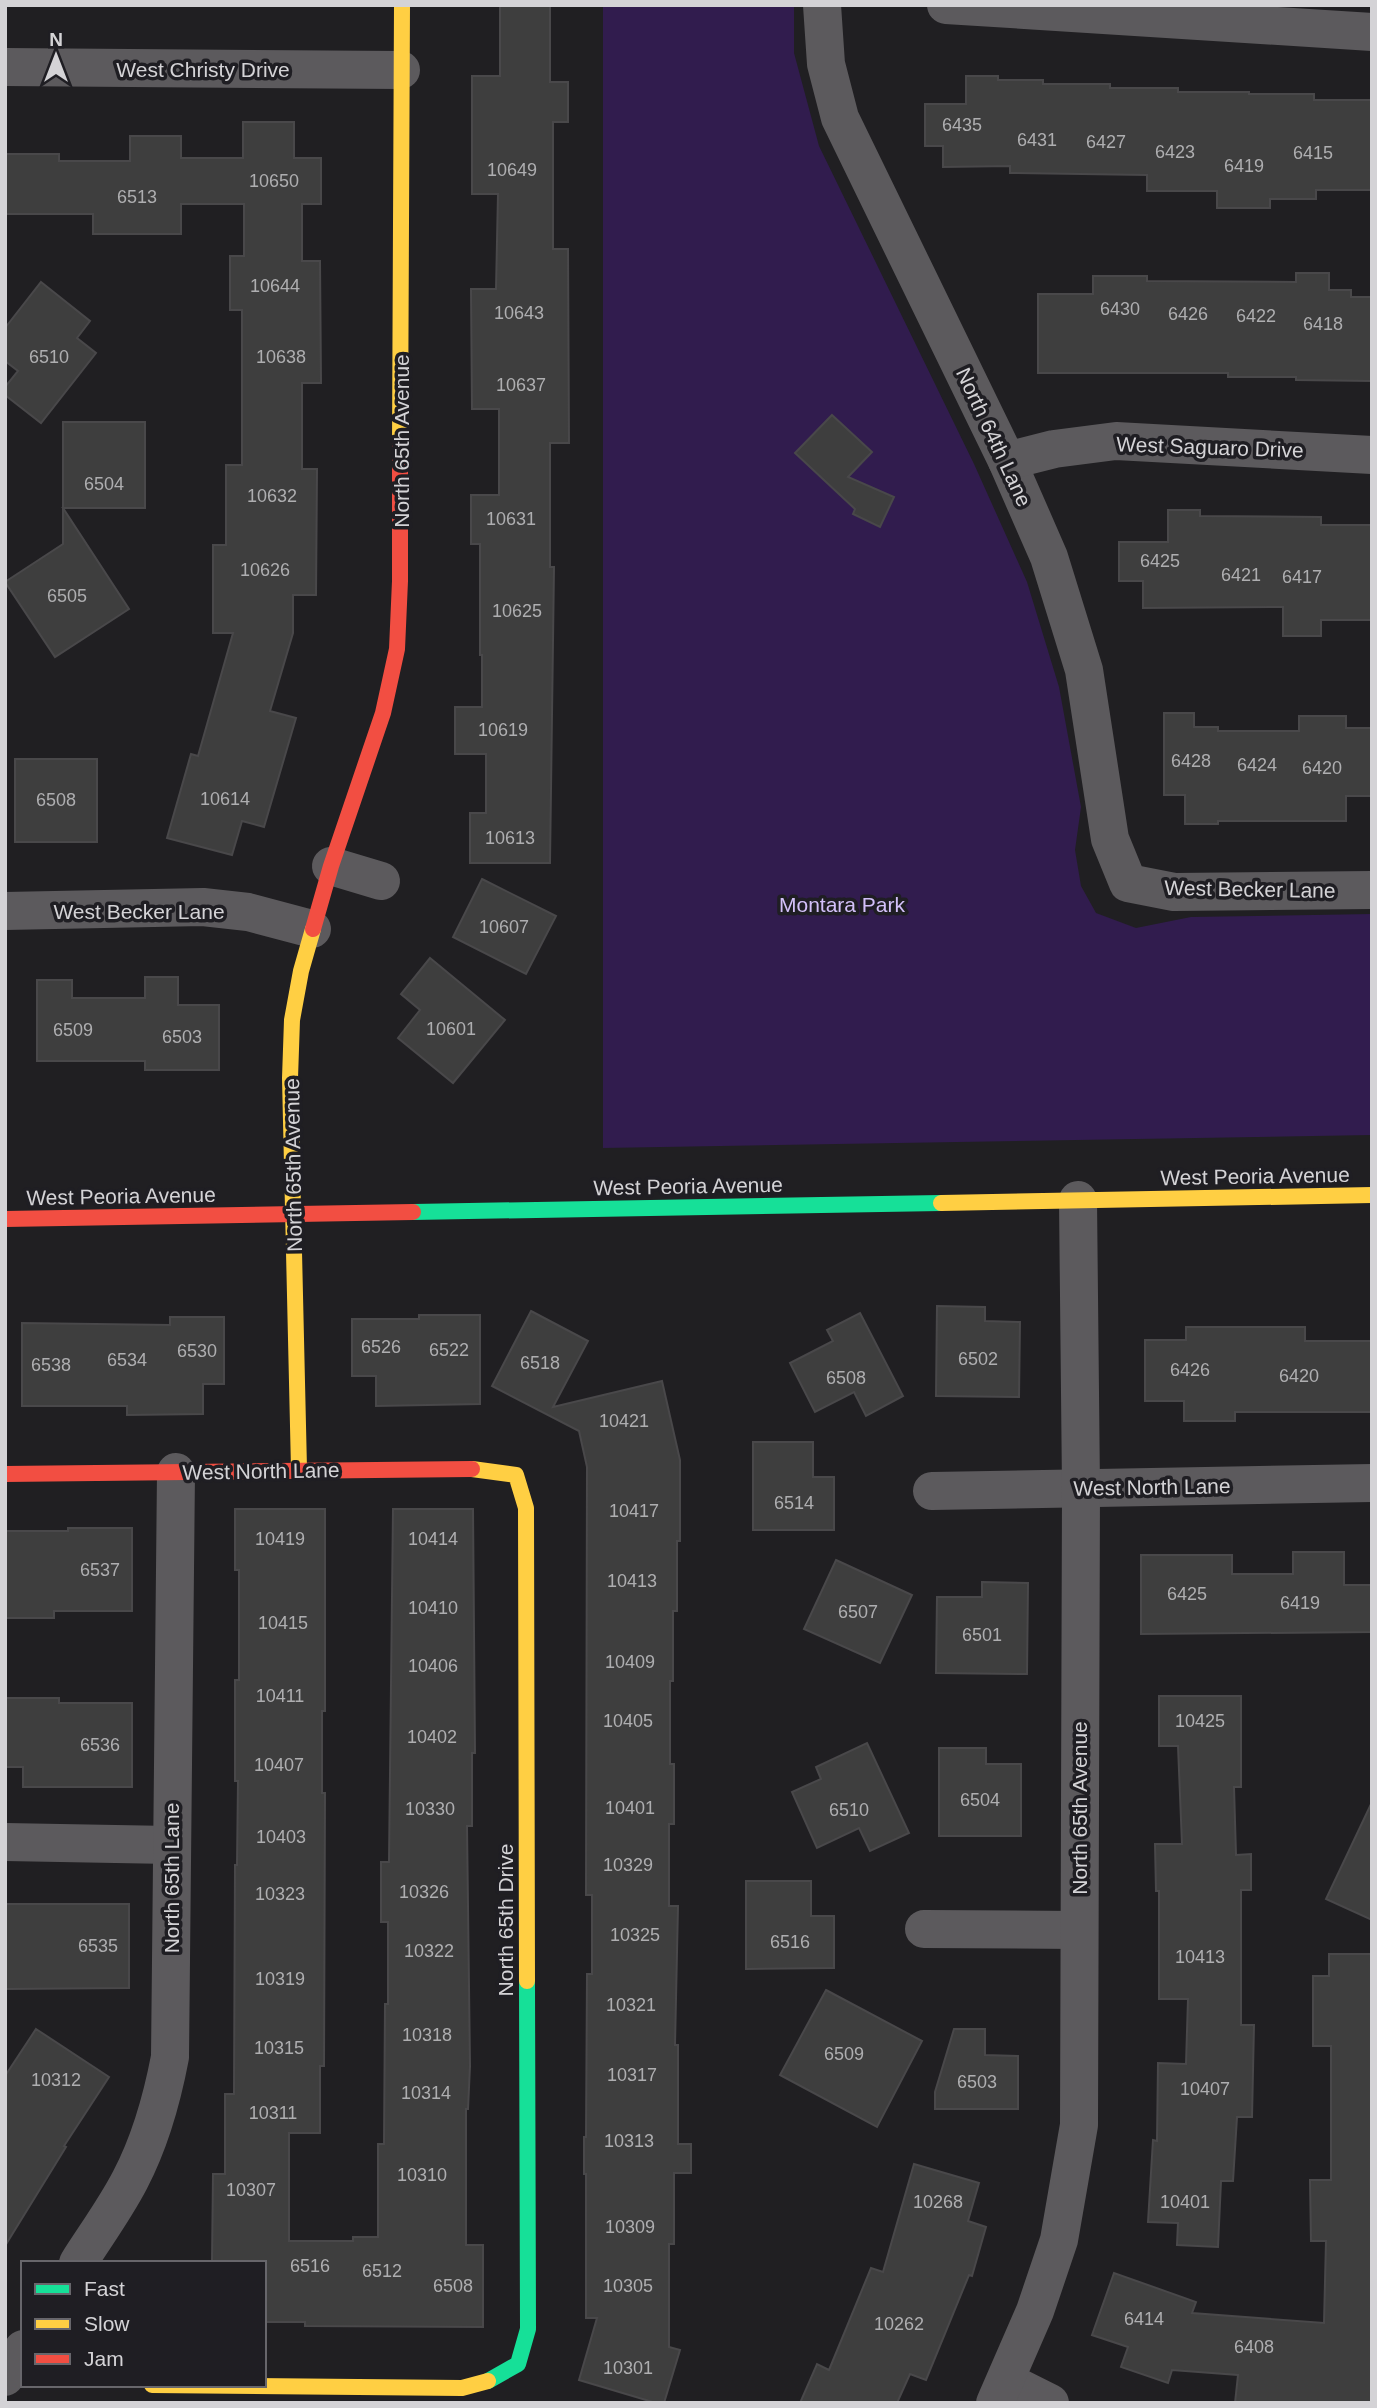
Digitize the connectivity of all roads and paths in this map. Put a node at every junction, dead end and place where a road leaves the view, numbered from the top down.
1 (402, 5) edge
2 (822, 5) edge
3 (946, 5) edge
4 (1372, 32) edge
5 (5, 67) edge
6 (401, 71) junction
7 (1372, 454) edge
8 (1007, 461) junction
9 (331, 866) junction
10 (381, 881) dead end
11 (1128, 883) joint
12 (1372, 890) edge
13 (5, 911) edge
14 (312, 929) junction
15 (1372, 1195) edge
16 (1078, 1200) junction
17 (294, 1215) junction
18 (5, 1219) edge
19 (299, 1469) junction
20 (176, 1472) junction
21 (5, 1474) edge
22 (516, 1475) joint
23 (1372, 1483) edge
24 (1081, 1488) junction
25 (932, 1491) dead end
26 (5, 1842) edge
27 (171, 1845) junction
28 (924, 1929) dead end
29 (1078, 1930) junction
30 (79, 2261) edge
31 (5, 2327) edge
32 (21, 2336) edge
33 (21, 2352) edge
34 (5, 2377) edge
35 (266, 2386) edge
36 (1001, 2392) edge
37 (1050, 2403) edge

1 - 6 street, North 65th Avenue
2 - 8 street, North 64th Lane
3 - 4 street
5 - 6 street, West Christy Drive
6 - 9 street, North 65th Avenue
7 - 8 street, West Saguaro Drive
8 - 11 street, North 64th Lane
9 - 10 street
9 - 14 street, North 65th Avenue
11 - 12 street, West Becker Lane
13 - 14 street, West Becker Lane
14 - 17 street, North 65th Avenue
15 - 16 street, West Peoria Avenue
16 - 17 street, West Peoria Avenue
16 - 24 street, North 65th Avenue
17 - 18 street, West Peoria Avenue
17 - 19 street, North 65th Avenue
19 - 20 street, West North Lane
19 - 22 street, West North Lane
20 - 21 street, West North Lane
20 - 27 street, North 65th Lane
22 - 35 street, North 65th Drive
23 - 24 street, West North Lane
24 - 25 street, West North Lane
24 - 29 street, North 65th Avenue
26 - 27 street
27 - 30 street, North 65th Lane
28 - 29 street
29 - 36 street, North 65th Avenue
31 - 32 street
33 - 34 street
36 - 37 street

